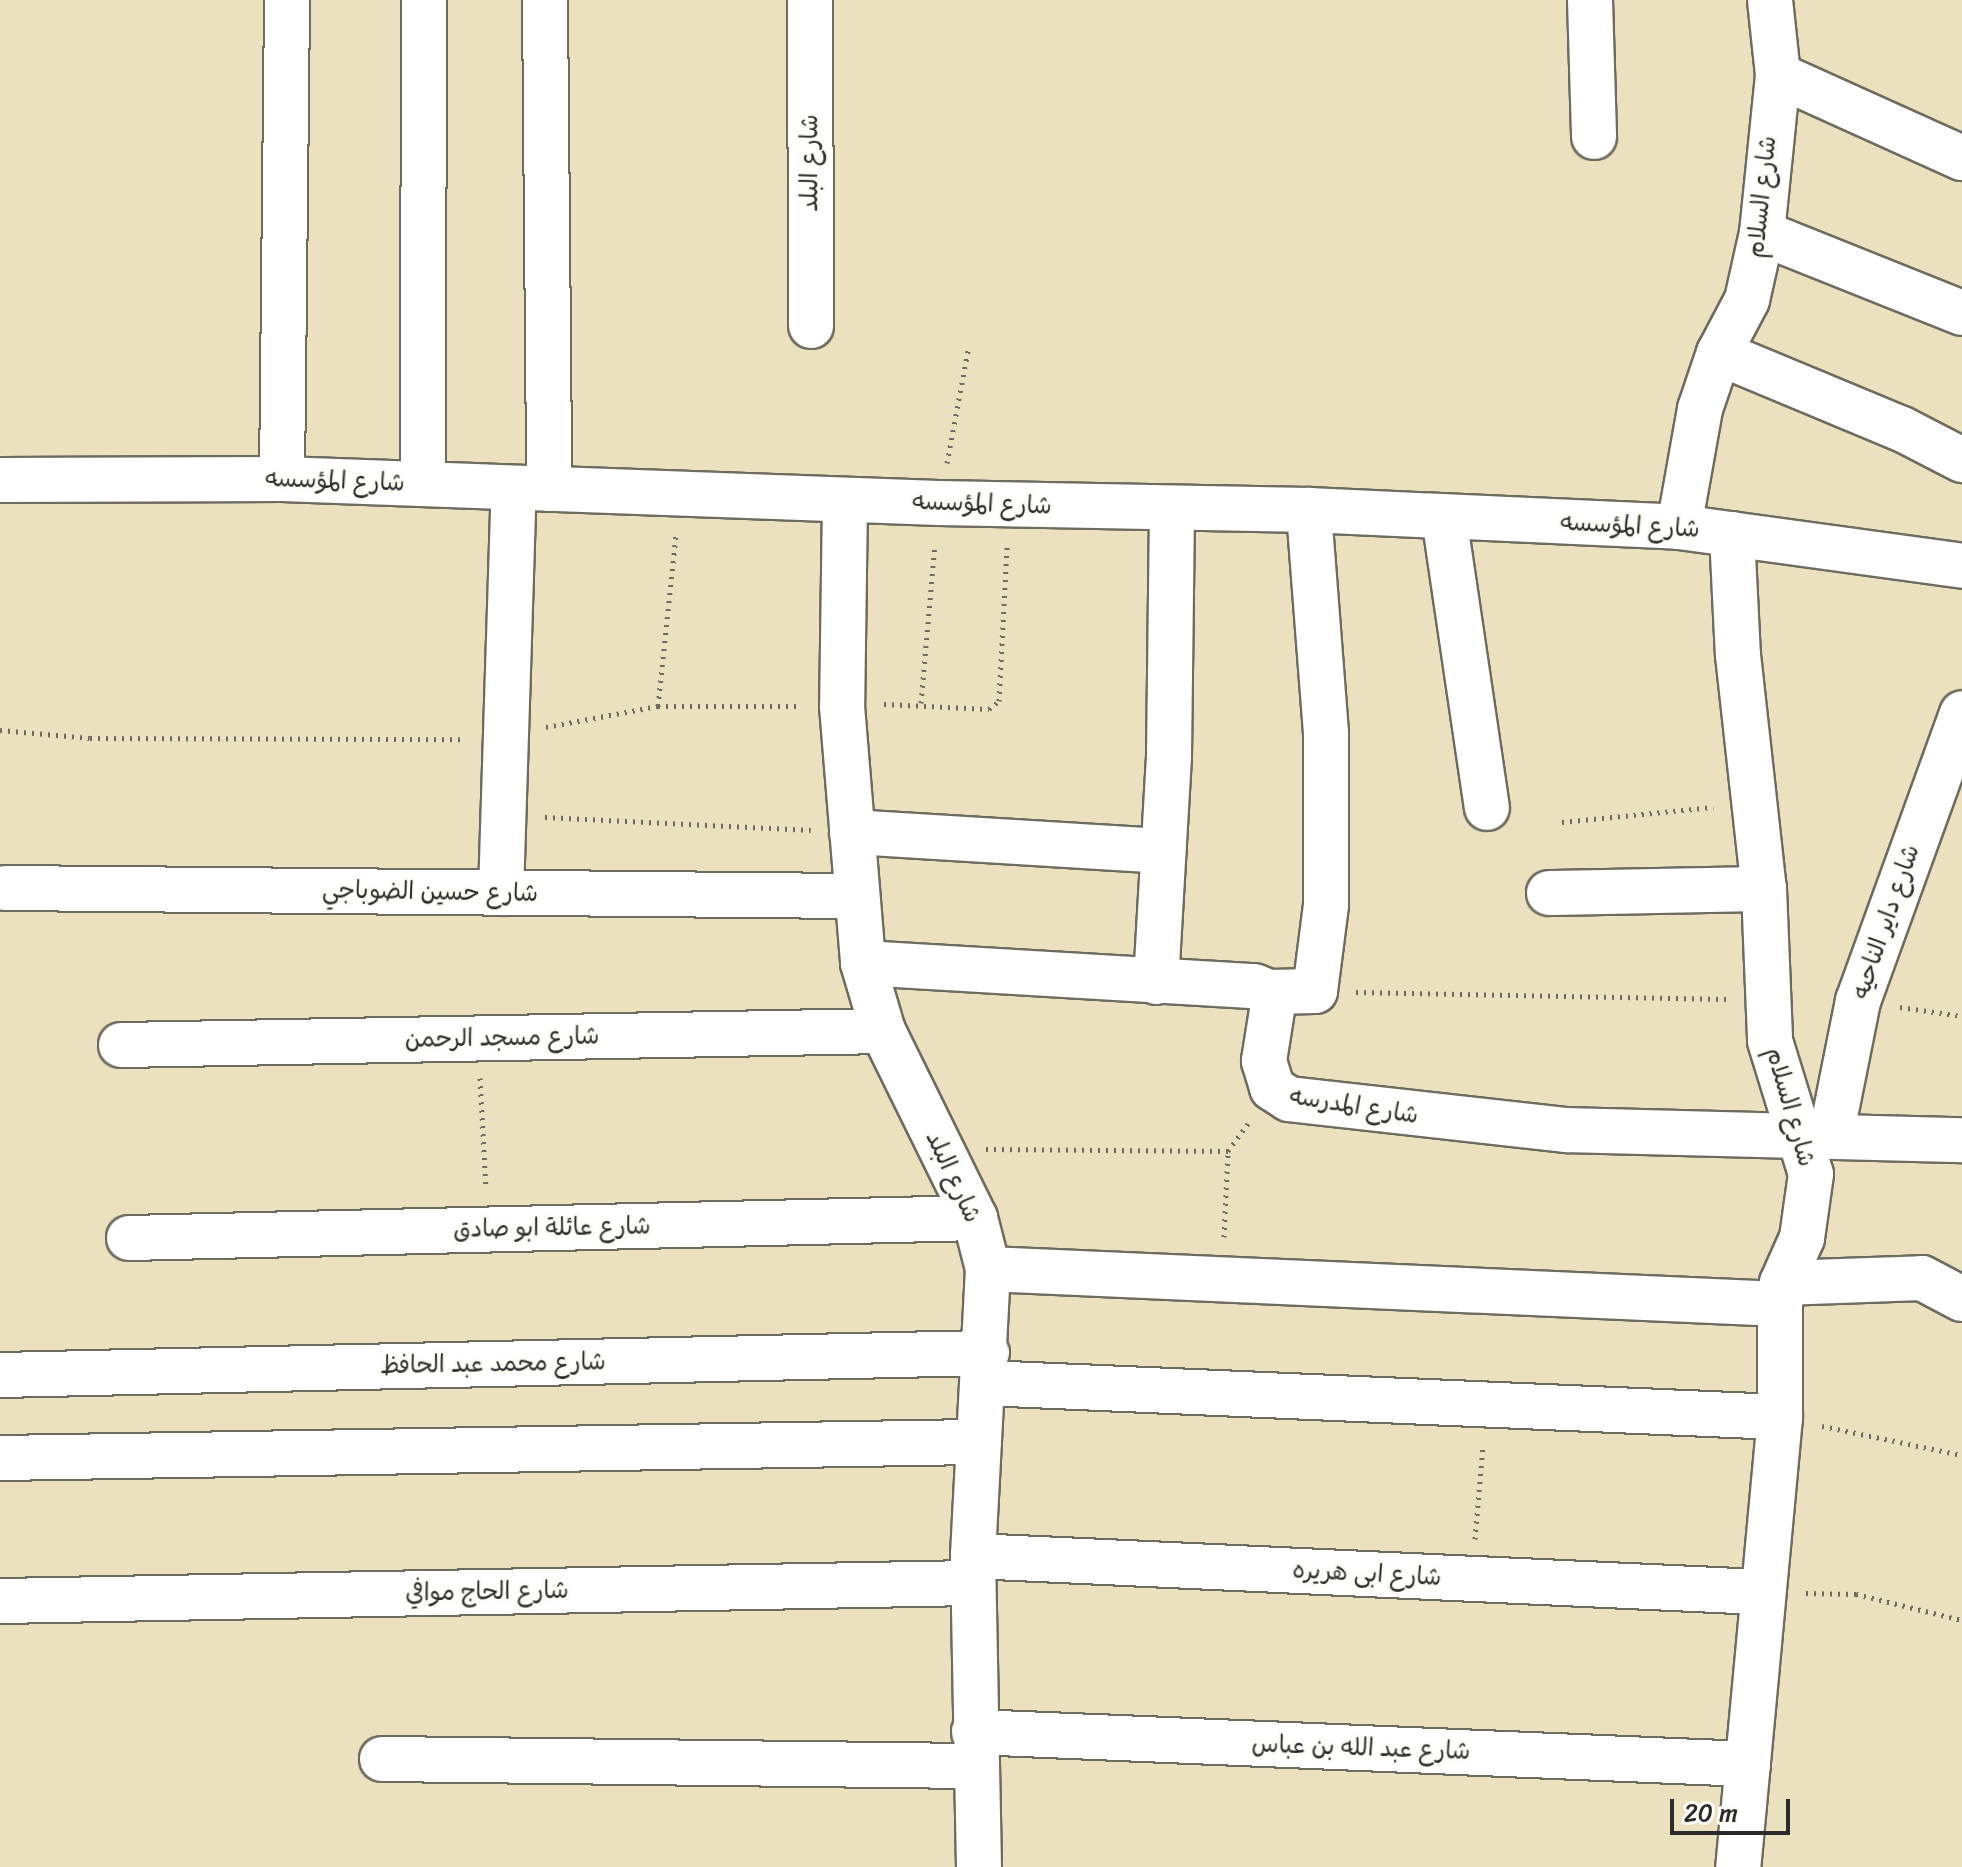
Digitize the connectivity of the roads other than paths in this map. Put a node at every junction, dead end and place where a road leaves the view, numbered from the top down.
1 (287, 0) edge
2 (424, 0) edge
3 (545, 0) edge
4 (810, 0) edge
5 (1590, 0) edge
6 (1770, 0) edge
7 (1778, 75) junction
8 (1594, 137) dead end
9 (1962, 158) edge
10 (1762, 233) junction
11 (1962, 313) edge
12 (811, 326) dead end
13 (1719, 353) junction
14 (1962, 460) edge
15 (282, 479) junction
16 (0, 480) edge
17 (423, 484) junction
18 (532, 488) junction
19 (845, 500) junction
20 (1172, 509) junction
21 (1309, 510) junction
22 (1444, 517) junction
23 (1679, 527) junction
24 (1732, 534) junction
25 (1962, 566) edge
26 (1962, 713) edge
27 (1487, 808) dead end
28 (852, 832) junction
29 (1163, 851) junction
30 (5, 888) dead end
31 (1764, 889) junction
32 (501, 893) junction
33 (1549, 893) dead end
34 (854, 896) junction
35 (863, 963) junction
36 (1156, 982) junction
37 (1269, 992) junction
38 (883, 1031) junction
39 (121, 1045) dead end
40 (1816, 1136) junction
41 (1962, 1140) edge
42 (975, 1218) junction
43 (129, 1238) dead end
44 (988, 1269) junction
45 (1781, 1293) junction
46 (1962, 1299) edge
47 (986, 1368) junction
48 (0, 1375) edge
49 (1780, 1417) junction
50 (979, 1442) junction
51 (0, 1458) edge
52 (973, 1569) junction
53 (1761, 1592) junction
54 (0, 1601) edge
55 (975, 1749) junction
56 (382, 1759) dead end
57 (1748, 1764) junction
58 (979, 1867) edge
59 (1738, 1867) edge

1 - 15 street
2 - 17 street
3 - 18 street
4 - 12 street, شارع البلد
5 - 8 street
6 - 7 street, شارع السلام
7 - 9 street
7 - 10 street, شارع السلام
10 - 11 street
10 - 13 street, شارع السلام
13 - 14 street
13 - 23 street, شارع السلام
15 - 16 street, شارع المؤسسه
15 - 17 street, شارع المؤسسه
17 - 18 street, شارع المؤسسه
18 - 19 street, شارع المؤسسه
18 - 32 street
19 - 20 street, شارع المؤسسه
19 - 28 street, شارع البلد
20 - 21 street, شارع المؤسسه
20 - 29 street
21 - 22 street, شارع المؤسسه
21 - 37 street
22 - 23 street, شارع المؤسسه
22 - 27 street
23 - 24 street, شارع المؤسسه
24 - 25 street, شارع المؤسسه
24 - 31 street, شارع السلام
26 - 40 street, شارع داير الناحيه
28 - 29 street
28 - 34 street, شارع البلد
29 - 36 street
30 - 32 street, شارع حسين الضوباجي
31 - 33 street
31 - 40 street, شارع السلام
32 - 34 street, شارع حسين الضوباجي
34 - 35 street, شارع البلد
35 - 36 street
35 - 38 street, شارع البلد
36 - 37 street
37 - 40 street, شارع المدرسه
38 - 39 street, شارع مسجد الرحمن
38 - 42 street, شارع البلد
40 - 41 street, شارع المدرسه
40 - 45 street, شارع السلام
42 - 43 street, شارع عائلة ابو صادق
42 - 44 street, شارع البلد
44 - 45 street
44 - 47 street, شارع البلد
45 - 46 street
45 - 49 street, شارع السلام
47 - 48 street, شارع محمد عبد الحافظ
47 - 49 street, شارع محمد عبد الحافظ
47 - 50 street, شارع البلد
49 - 53 street, شارع السلام
50 - 51 street
50 - 52 street, شارع البلد
52 - 53 street, شارع ابى هريره
52 - 54 street, شارع الحاج موافي
52 - 55 street, شارع البلد
53 - 57 street, شارع السلام
55 - 56 street, شارع عبد الله بن عباس
55 - 57 street, شارع عبد الله بن عباس
55 - 58 street, شارع البلد
57 - 59 street, شارع السلام

